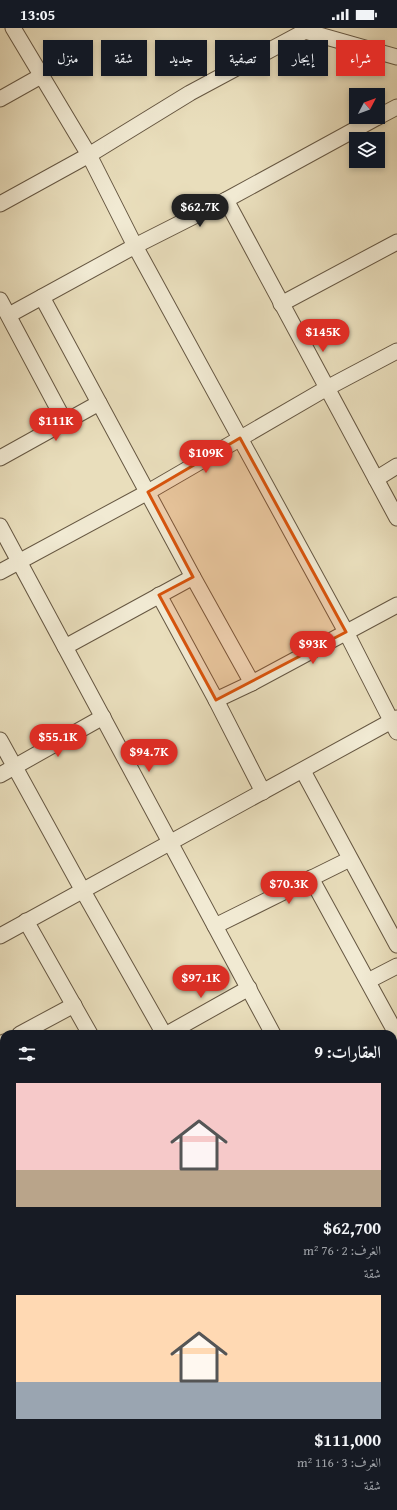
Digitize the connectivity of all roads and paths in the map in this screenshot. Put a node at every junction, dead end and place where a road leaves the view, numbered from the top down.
1 (12, 28) edge
2 (308, 30) edge
3 (397, 57) edge
4 (41, 76) junction
5 (0, 98) edge
6 (397, 107) edge
7 (385, 113) edge
8 (365, 124) edge
9 (89, 154) junction
10 (226, 200) junction
11 (0, 204) edge
12 (397, 242) edge
13 (135, 246) junction
14 (42, 296) junction
15 (0, 300) edge
16 (281, 304) junction
17 (9, 315) junction
18 (397, 351) edge
19 (327, 388) junction
20 (99, 403) junction
21 (65, 422) junction
22 (240, 438) junction
23 (0, 458) edge
24 (397, 466) edge
25 (376, 479) junction
26 (148, 492) junction
27 (397, 518) edge
28 (0, 526) edge
29 (19, 561) junction
30 (0, 572) edge
31 (193, 577) junction
32 (159, 596) junction
33 (397, 605) edge
34 (346, 632) junction
35 (65, 647) junction
36 (252, 683) junction
37 (216, 700) junction
38 (103, 717) junction
39 (395, 724) edge
40 (0, 740) edge
41 (15, 767) junction
42 (303, 771) junction
43 (0, 775) edge
44 (263, 792) junction
45 (171, 843) junction
46 (350, 859) junction
47 (312, 878) junction
48 (82, 891) junction
49 (26, 921) junction
50 (215, 926) junction
51 (0, 936) edge
52 (397, 946) edge
53 (397, 966) edge
54 (368, 981) junction
55 (249, 988) junction
56 (74, 1005) junction
57 (42, 1029) edge
58 (88, 1030) edge
59 (162, 1030) edge
60 (174, 1030) edge
61 (271, 1030) edge
62 (394, 1030) edge

1 - 4 street
2 - 3 street
2 - 9 street
4 - 5 street
4 - 9 street
6 - 7 street
8 - 10 street
9 - 11 street
9 - 13 street
10 - 13 street
10 - 16 street
12 - 16 street
13 - 14 street
13 - 22 street
14 - 17 street
14 - 20 street
15 - 17 street
16 - 19 street
17 - 21 street
18 - 19 street
19 - 22 street
19 - 25 street
20 - 21 street
20 - 26 street
21 - 23 street
22 - 26 street
22 - 34 street
24 - 25 street
25 - 27 street
26 - 29 street
26 - 31 street
28 - 29 street
29 - 30 street
29 - 35 street
31 - 32 street
31 - 36 street
32 - 35 street
32 - 37 street
33 - 34 street
34 - 36 street
34 - 39 street
35 - 38 street
36 - 37 street
37 - 44 street
38 - 41 street
38 - 45 street
39 - 42 street
40 - 41 street
41 - 43 street
41 - 48 street
42 - 44 street
42 - 46 street
44 - 45 street
45 - 48 street
45 - 50 street
46 - 47 street
46 - 52 street
47 - 50 street
47 - 54 street
48 - 49 street
48 - 59 street
49 - 51 street
49 - 56 street
50 - 55 street
53 - 54 street
54 - 62 street
55 - 60 street
55 - 61 street
56 - 57 street
56 - 58 street

